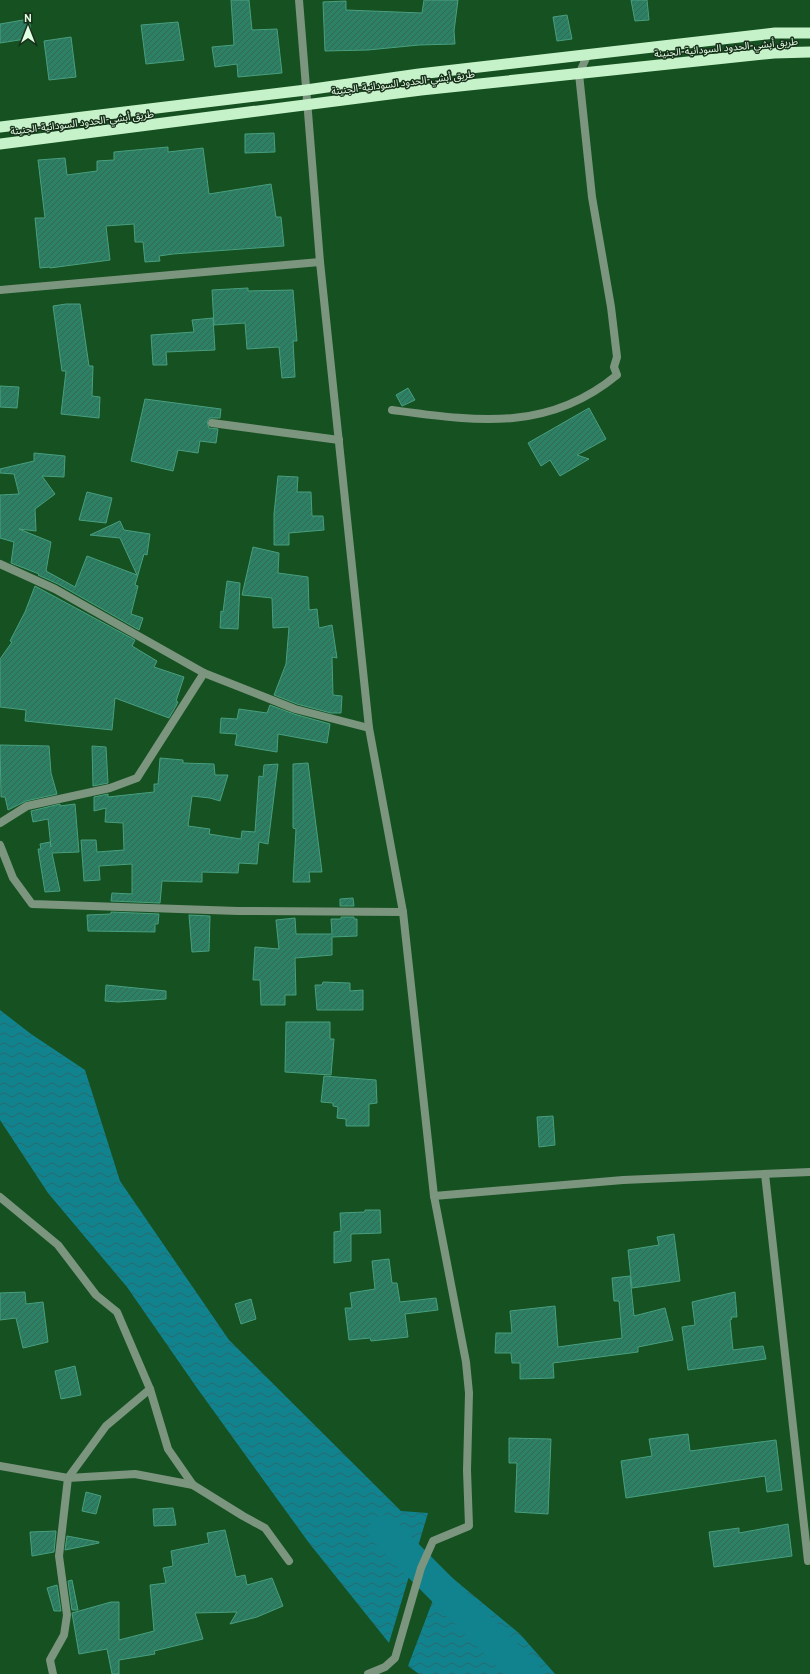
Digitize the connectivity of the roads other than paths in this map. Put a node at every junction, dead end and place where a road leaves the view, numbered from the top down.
1 (299, 0) edge
2 (810, 33) edge
3 (810, 52) edge
4 (587, 56) junction
5 (419, 74) junction
6 (579, 74) junction
7 (306, 90) junction
8 (421, 90) junction
9 (308, 106) junction
10 (0, 127) edge
11 (0, 144) edge
12 (320, 262) junction
13 (0, 290) edge
14 (392, 410) dead end
15 (212, 423) dead end
16 (339, 440) junction
17 (0, 564) edge
18 (204, 673) junction
19 (369, 728) junction
20 (0, 823) edge
21 (0, 845) edge
22 (403, 912) junction
23 (810, 1172) edge
24 (765, 1174) junction
25 (434, 1196) junction
26 (0, 1197) edge
27 (150, 1388) junction
28 (0, 1466) edge
29 (68, 1478) junction
30 (193, 1485) junction
31 (289, 1561) dead end
32 (808, 1561) dead end
33 (53, 1674) edge
34 (368, 1674) edge

1 - 7 street
2 - 4 highway
3 - 6 highway, طريق أبشي-الحدود السودانية-الجنينة
4 - 5 highway
4 - 6 street
5 - 7 highway
5 - 8 highway
6 - 8 highway, طريق أبشي-الحدود السودانية-الجنينة
6 - 14 street
7 - 9 street
7 - 10 highway
8 - 9 highway, طريق أبشي-الحدود السودانية-الجنينة
9 - 11 highway, طريق أبشي-الحدود السودانية-الجنينة
9 - 12 street
12 - 13 street
12 - 16 street
15 - 16 street
16 - 19 street
17 - 18 street
18 - 19 street
18 - 20 street
19 - 22 street
21 - 22 street
22 - 25 street
23 - 24 street
24 - 25 street
24 - 32 street
25 - 34 street
26 - 27 street
27 - 29 street
27 - 30 street
28 - 29 street
29 - 30 street
29 - 33 street
30 - 31 street

